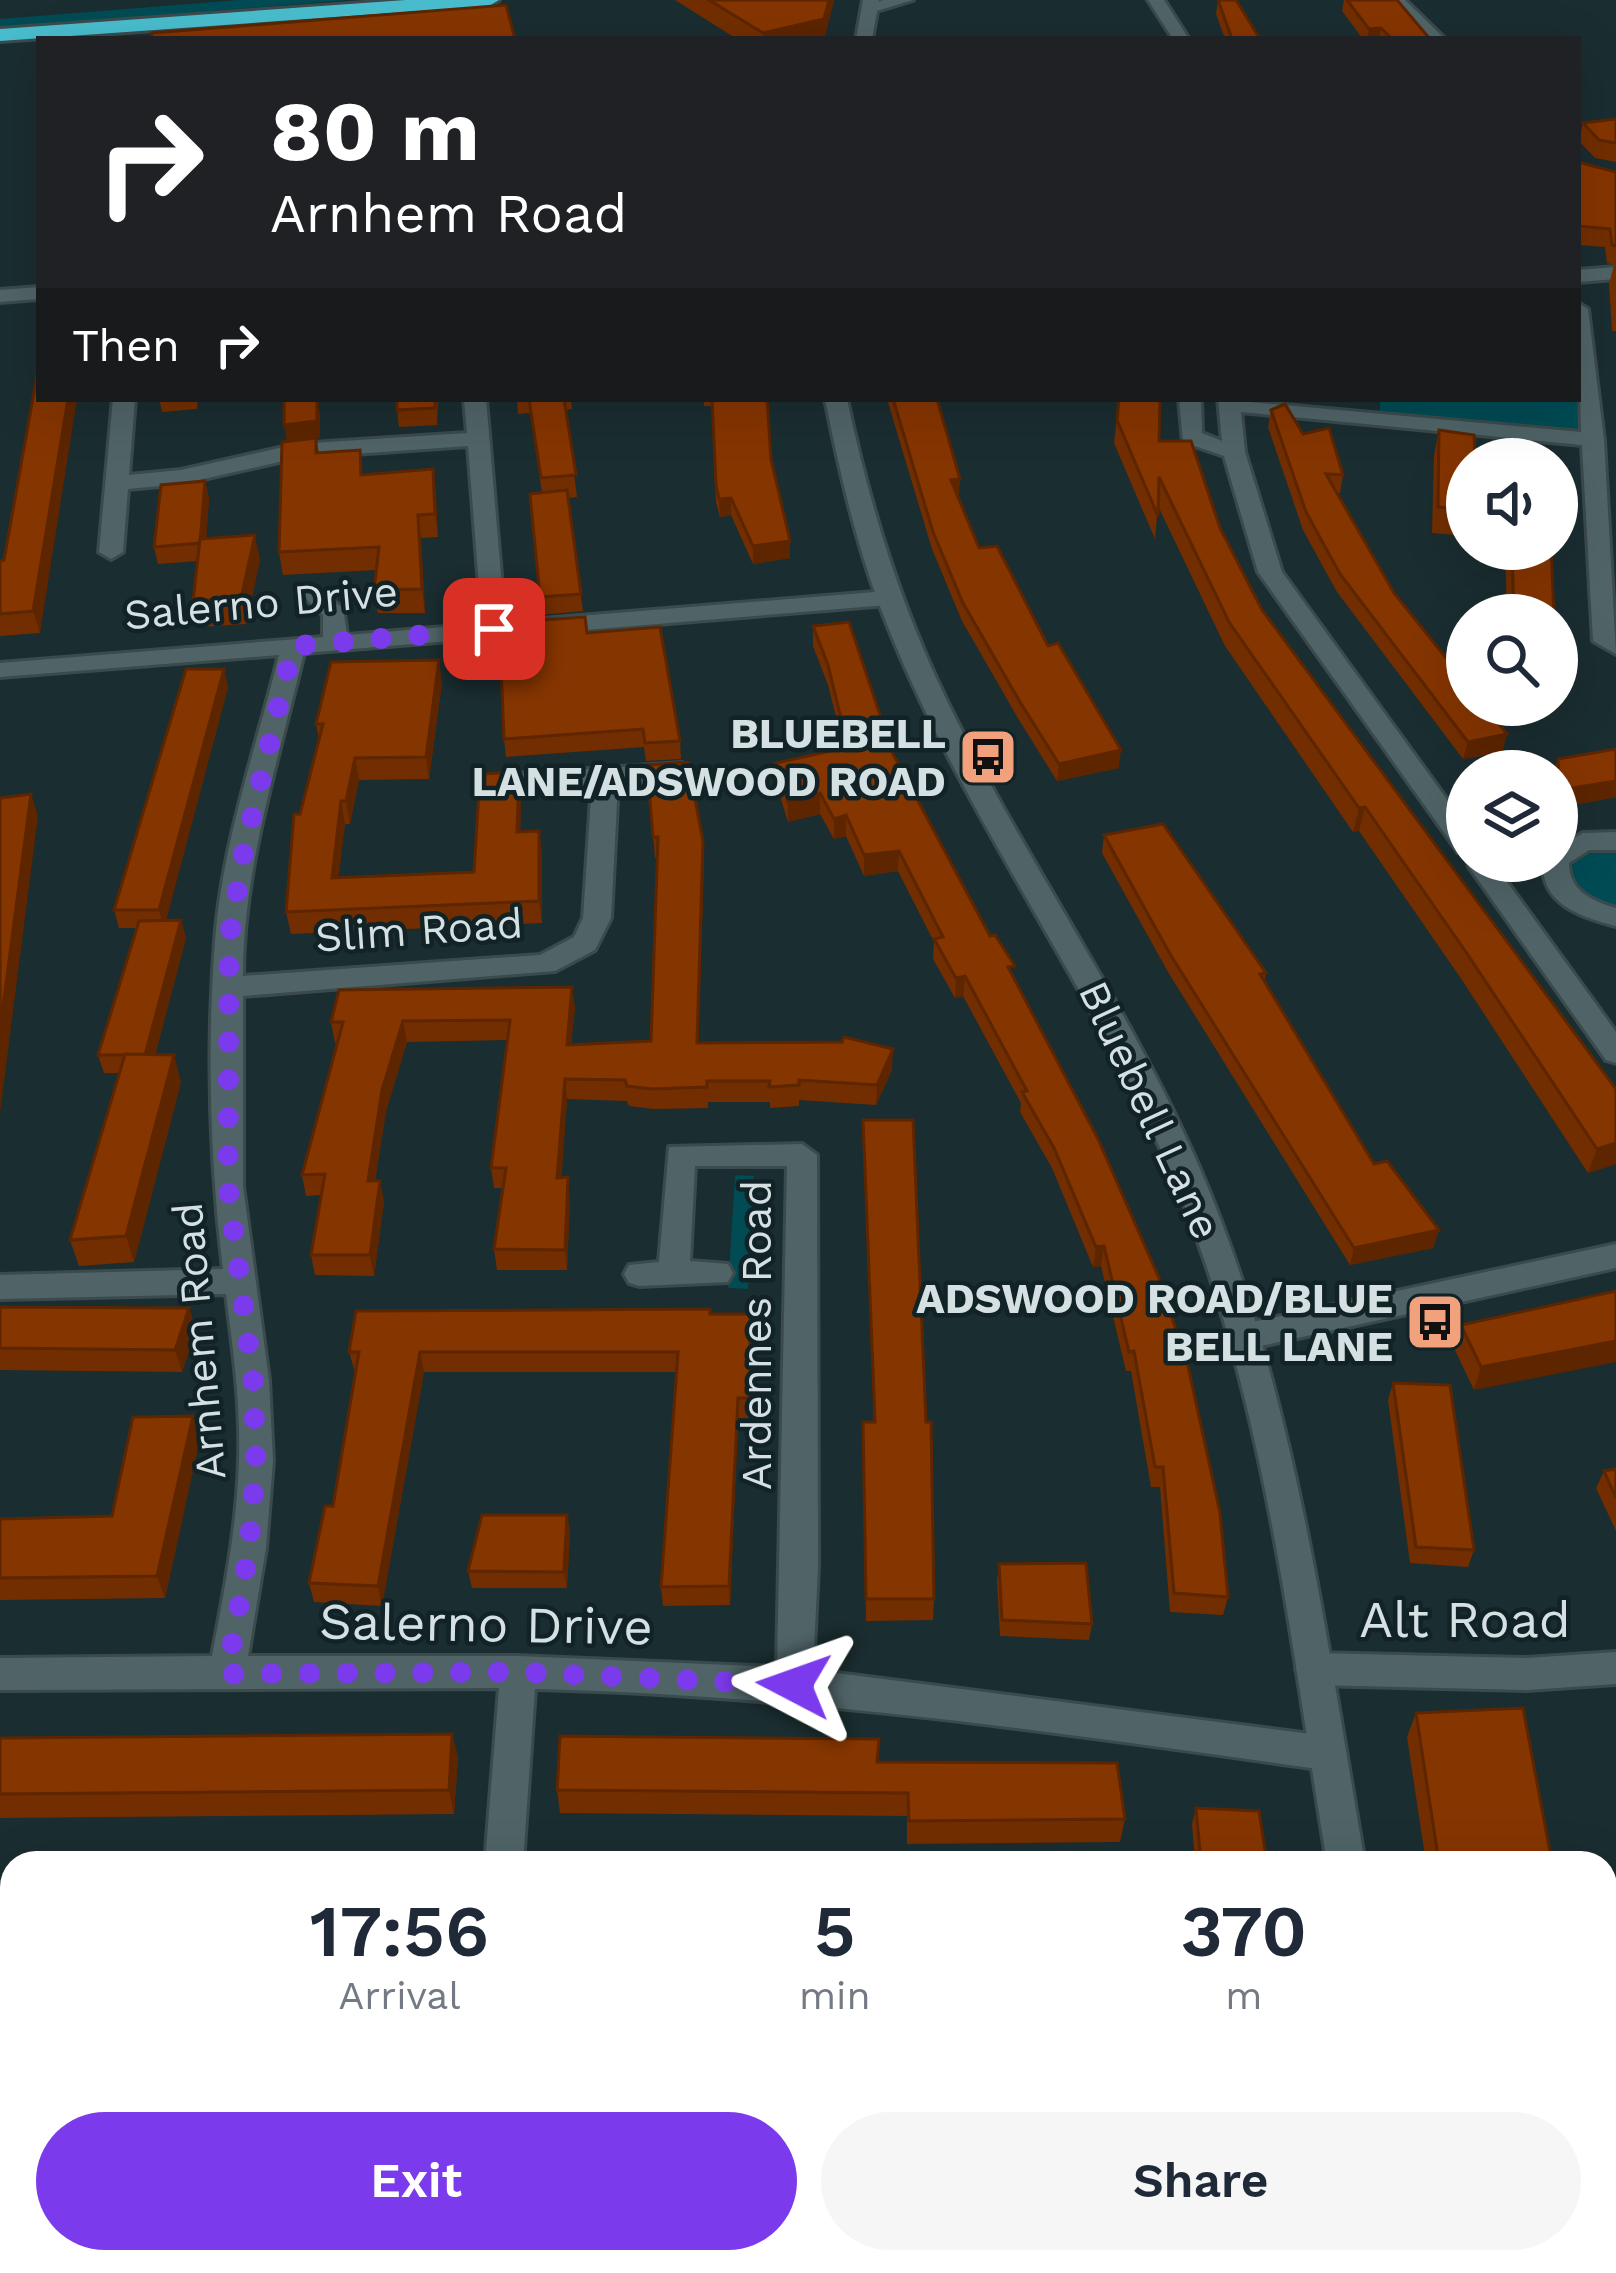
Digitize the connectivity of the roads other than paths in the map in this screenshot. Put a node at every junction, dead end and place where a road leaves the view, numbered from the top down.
1 (489, 0) edge
2 (905, 0) edge
3 (1156, 0) edge
4 (1395, 0) edge
5 (871, 4) edge
6 (78, 6) dead end
7 (0, 13) edge
8 (0, 35) edge
9 (865, 36) edge
10 (1178, 36) edge
11 (1434, 36) edge
12 (1616, 273) edge
13 (1581, 276) edge
14 (36, 293) edge
15 (0, 296) edge
16 (1581, 334) edge
17 (124, 402) edge
18 (475, 402) edge
19 (837, 402) edge
20 (1190, 402) edge
21 (1229, 402) edge
22 (478, 440) junction
23 (1594, 440) junction
24 (1234, 452) junction
25 (118, 483) junction
26 (111, 552) dead end
27 (313, 594) dead end
28 (887, 598) junction
29 (494, 629) junction
30 (335, 643) junction
31 (293, 646) junction
32 (1616, 647) edge
33 (0, 670) edge
34 (682, 771) edge
35 (605, 776) junction
36 (490, 782) edge
37 (1446, 817) edge
38 (1616, 841) edge
39 (1578, 847) edge
40 (1494, 882) edge
41 (1529, 882) edge
42 (1566, 882) edge
43 (1504, 895) junction
44 (1616, 917) edge
45 (227, 986) junction
46 (1616, 1053) edge
47 (1616, 1256) edge
48 (718, 1273) dead end
49 (240, 1280) junction
50 (0, 1287) edge
51 (1243, 1336) junction
52 (1616, 1668) edge
53 (1313, 1669) junction
54 (518, 1672) junction
55 (0, 1674) edge
56 (227, 1674) junction
57 (794, 1685) junction
58 (1326, 1753) junction
59 (505, 1851) edge
60 (1344, 1851) edge

1 - 8 highway
2 - 5 street
3 - 10 street
4 - 11 street
5 - 9 street
6 - 7 highway
12 - 13 street
14 - 15 street
16 - 23 street
17 - 25 street
18 - 22 street
19 - 28 street, Bluebell Lane
20 - 24 street
21 - 23 street
21 - 24 street
22 - 25 street
22 - 29 street
23 - 32 street
24 - 37 street
25 - 26 street
27 - 30 street
28 - 29 street, Salerno Drive
28 - 51 street, Bluebell Lane
29 - 30 street, Salerno Drive
30 - 31 street, Salerno Drive
31 - 33 street, Salerno Drive
31 - 45 street, Arnhem Road
34 - 35 street
35 - 36 street
35 - 45 street, Slim Road
38 - 39 street
40 - 43 street
41 - 43 street
42 - 44 street
43 - 46 street
45 - 49 street, Arnhem Road
47 - 51 street
48 - 57 street, Ardennes Road
49 - 50 street
49 - 56 street, Arnhem Road
51 - 53 street, Bluebell Lane
52 - 53 street, Alt Road
53 - 58 street, Bluebell Lane
54 - 56 street, Salerno Drive
54 - 57 street, Salerno Drive
54 - 59 street
55 - 56 street, Salerno Drive
57 - 58 street, Salerno Drive
58 - 60 street, Bluebell Lane

